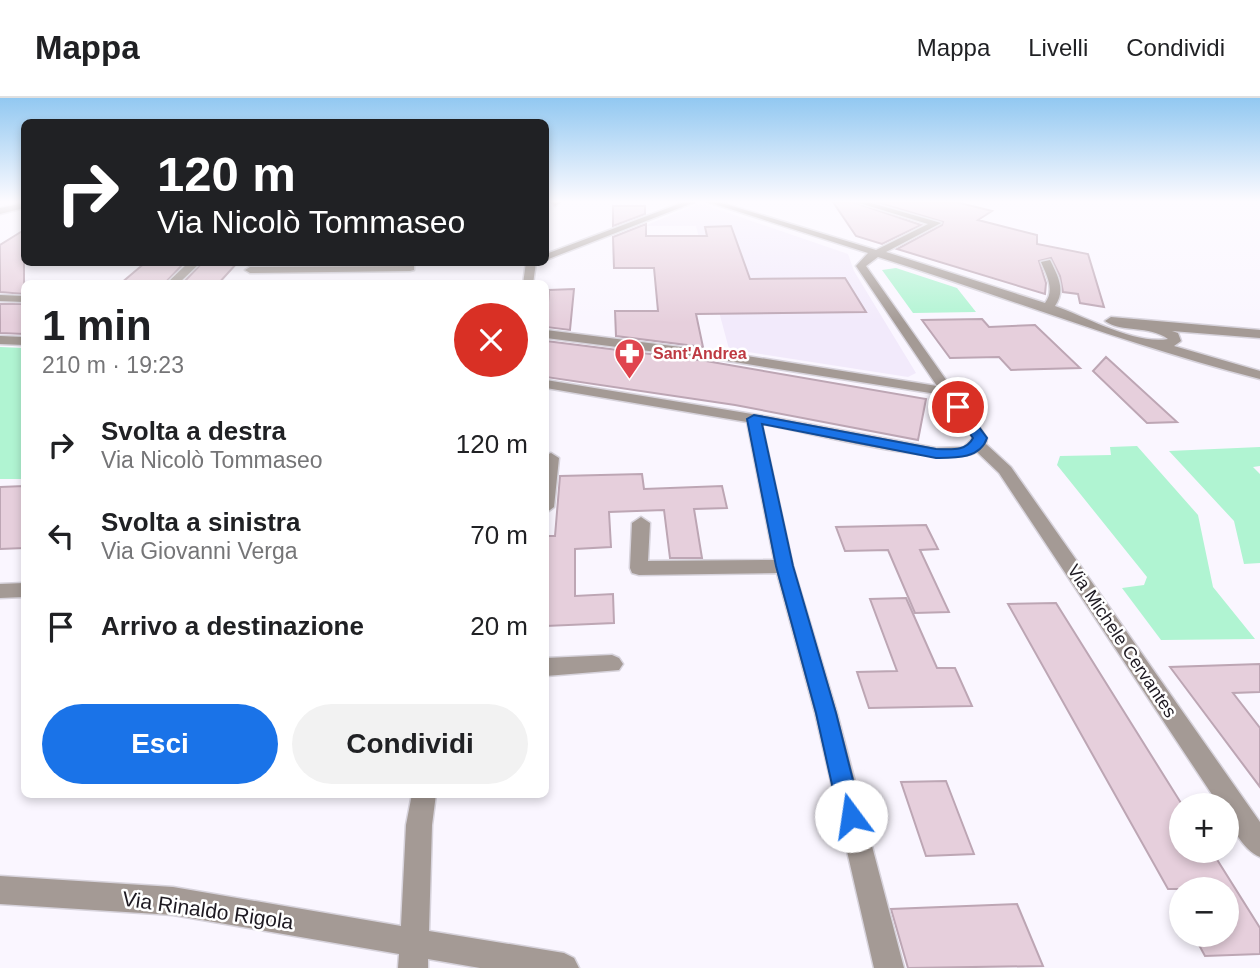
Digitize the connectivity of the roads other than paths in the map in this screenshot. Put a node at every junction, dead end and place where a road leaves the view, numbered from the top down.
1 (584, 243) edge
2 (840, 243) edge
3 (898, 243) edge
4 (876, 254) junction
5 (549, 256) edge
6 (1046, 262) dead end
7 (191, 266) edge
8 (298, 266) edge
9 (410, 268) dead end
10 (250, 270) dead end
11 (176, 280) edge
12 (287, 280) edge
13 (0, 298) edge
14 (21, 299) edge
15 (1048, 308) junction
16 (1153, 326) junction
17 (1129, 329) junction
18 (549, 334) edge
19 (1254, 334) edge
20 (1175, 339) junction
21 (0, 340) edge
22 (21, 341) edge
23 (1158, 345) junction
24 (1260, 374) edge
25 (549, 385) edge
26 (946, 391) junction
27 (754, 419) junction
28 (978, 445) junction
29 (551, 458) dead end
30 (549, 478) edge
31 (641, 523) dead end
32 (784, 566) junction
33 (21, 590) edge
34 (0, 591) edge
35 (612, 664) dead end
36 (549, 667) edge
37 (423, 798) edge
38 (1260, 844) edge
39 (0, 890) edge
40 (414, 955) edge
41 (564, 968) edge
42 (889, 968) edge

1 - 5 street
2 - 4 street
3 - 4 street
4 - 15 street
4 - 26 street
6 - 15 street
7 - 11 street
8 - 9 street
8 - 10 street
8 - 12 street
13 - 14 street
15 - 17 street
16 - 17 street
16 - 19 street
16 - 20 street
17 - 23 street
18 - 26 street
19 - 20 street
20 - 23 street
20 - 24 street
21 - 22 street
23 - 24 street
25 - 27 street
26 - 28 street
27 - 28 street
27 - 32 street
28 - 38 street, Via Michele Cervantes
29 - 30 street
31 - 32 street
32 - 42 street
33 - 34 street
35 - 36 street
37 - 40 street
39 - 40 street, Via Rinaldo Rigola
40 - 41 street, Via Rinaldo Rigola

